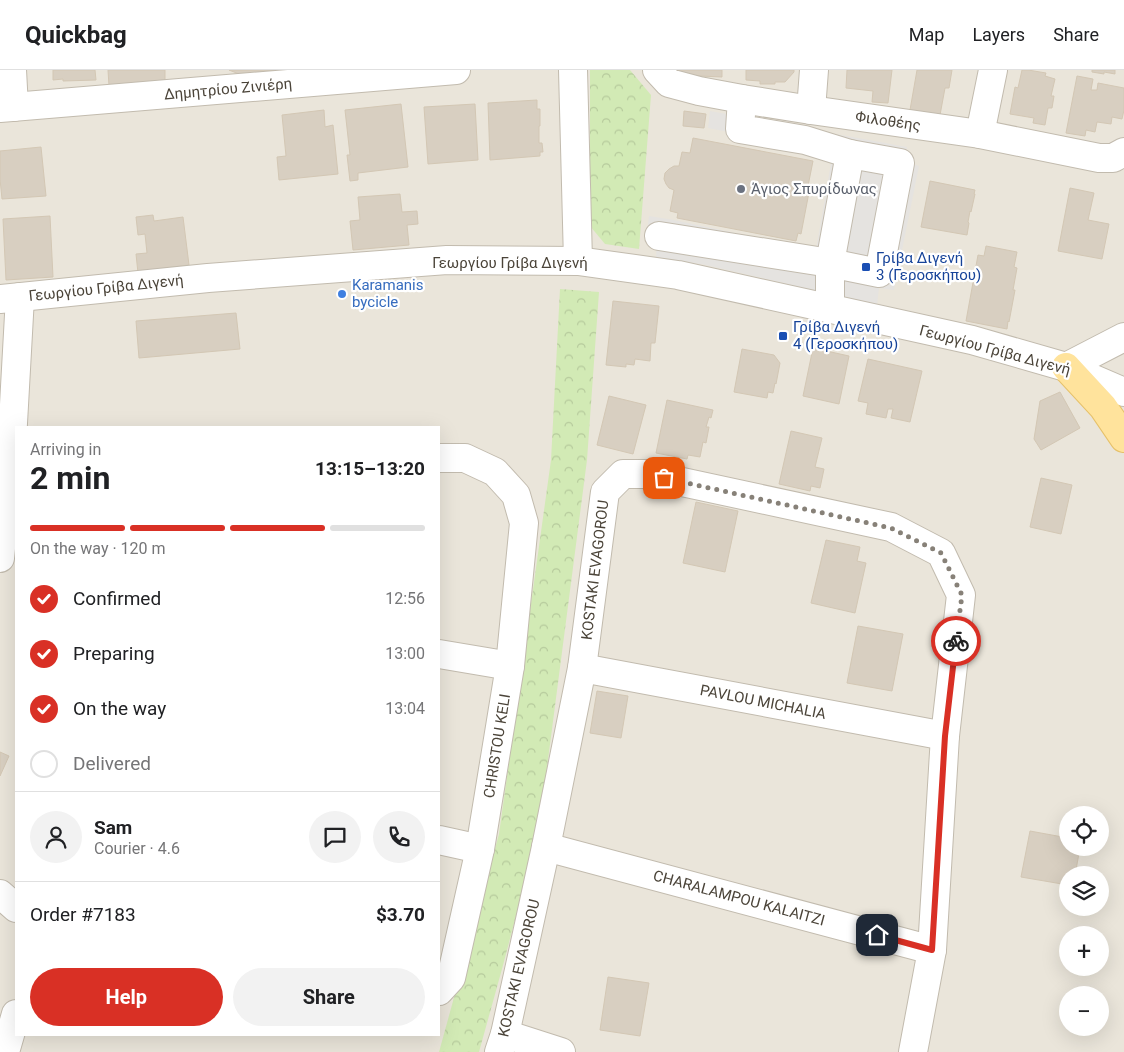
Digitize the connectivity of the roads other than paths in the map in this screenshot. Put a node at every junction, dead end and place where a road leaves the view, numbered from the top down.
1 (12, 70) edge
2 (456, 70) edge
3 (573, 70) edge
4 (657, 70) edge
5 (814, 70) edge
6 (993, 70) edge
7 (380, 73) edge
8 (193, 81) edge
9 (742, 99) junction
10 (7, 108) edge
11 (811, 110) junction
12 (980, 134) junction
13 (1124, 152) edge
14 (850, 154) junction
15 (659, 236) dead end
16 (578, 261) junction
17 (830, 263) junction
18 (10, 298) edge
19 (830, 309) junction
20 (1124, 337) edge
21 (1066, 367) junction
22 (1124, 392) edge
23 (1124, 438) edge
24 (440, 458) edge
25 (2, 515) edge
26 (0, 558) edge
27 (440, 654) edge
28 (510, 666) junction
29 (582, 668) junction
30 (945, 736) junction
31 (440, 840) edge
32 (546, 846) junction
33 (480, 849) junction
34 (0, 894) edge
35 (15, 907) edge
36 (932, 950) junction
37 (440, 989) edge
38 (15, 1017) edge
39 (502, 1043) edge
40 (4, 1052) edge
41 (561, 1052) edge
42 (913, 1052) edge

1 - 10 street
2 - 7 street, Δημητρίου Ζινιέρη
3 - 16 street
4 - 9 street, Φιλοθέης
5 - 11 street
6 - 12 street
7 - 8 street, Δημητρίου Ζινιέρη
8 - 10 street, Δημητρίου Ζινιέρη
9 - 11 street, Φιλοθέης
9 - 14 street
11 - 12 street, Φιλοθέης
12 - 13 street, Φιλοθέης
14 - 17 street
14 - 17 street
15 - 17 street
16 - 18 street, Γεωργίου Γρίβα Διγενή
16 - 19 street, Γεωργίου Γρίβα Διγενή
17 - 19 street
18 - 25 street
19 - 21 street, Γεωργίου Γρίβα Διγενή
20 - 21 street
21 - 22 street, Γεωργίου Γρίβα Διγενή
21 - 23 main road
24 - 28 street, CHRISTOU KELI
25 - 26 street
27 - 28 street
28 - 33 street, CHRISTOU KELI
29 - 30 street, PAVLOU MICHALIA
29 - 30 street, KOSTAKI EVAGOROU
29 - 32 street, KOSTAKI EVAGOROU
30 - 36 street, KOSTAKI EVAGOROU
31 - 33 street
32 - 36 street, CHARALAMPOU KALAITZI
32 - 39 street, KOSTAKI EVAGOROU
33 - 37 street, CHRISTOU KELI
34 - 35 street
36 - 42 street, KOSTAKI EVAGOROU
38 - 40 street
39 - 41 street

